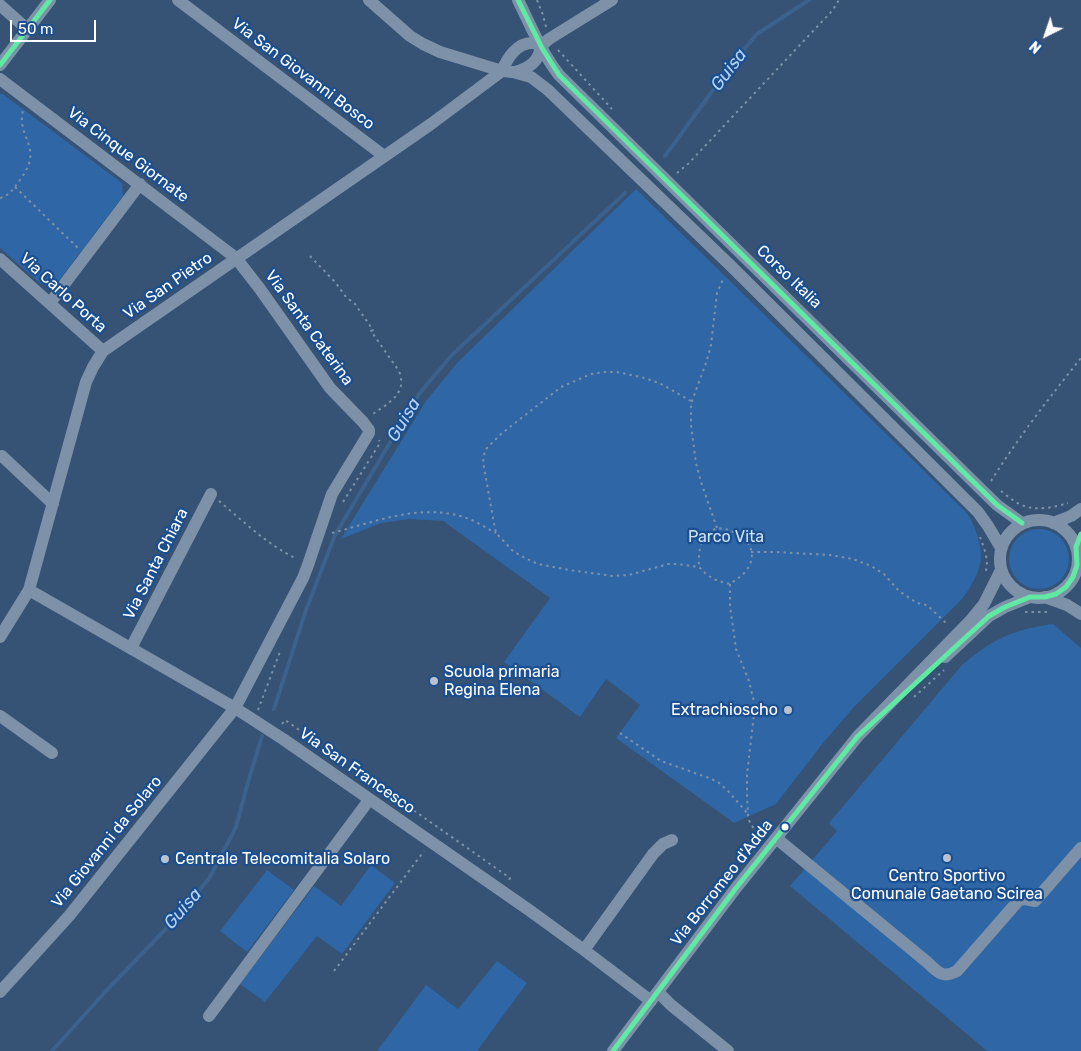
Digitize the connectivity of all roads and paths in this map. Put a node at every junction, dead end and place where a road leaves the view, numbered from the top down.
1 (50, 0) edge
2 (178, 0) edge
3 (369, 0) edge
4 (518, 0) edge
5 (537, 0) edge
6 (612, 0) edge
7 (839, 0) edge
8 (0, 5) edge
9 (27, 29) junction
10 (545, 43) junction
11 (0, 65) edge
12 (508, 72) junction
13 (0, 79) edge
14 (28, 99) junction
15 (616, 113) dead end
16 (384, 156) junction
17 (667, 181) junction
18 (140, 184) junction
19 (15, 187) junction
20 (0, 198) edge
21 (86, 255) junction
22 (310, 256) dead end
23 (236, 258) junction
24 (0, 259) edge
25 (731, 266) junction
26 (50, 303) junction
27 (103, 351) junction
28 (1081, 358) edge
29 (691, 401) junction
30 (363, 422) junction
31 (373, 437) junction
32 (2, 456) dead end
33 (987, 486) junction
34 (996, 486) dead end
35 (1001, 490) dead end
36 (211, 494) joint
37 (52, 504) junction
38 (1076, 505) edge
39 (341, 506) dead end
40 (1022, 523) junction
41 (1054, 523) junction
42 (333, 527) dead end
43 (717, 528) junction
44 (978, 532) dead end
45 (496, 533) junction
46 (1081, 534) edge
47 (1076, 547) junction
48 (1000, 548) junction
49 (751, 552) junction
50 (308, 565) junction
51 (1077, 565) junction
52 (699, 568) junction
53 (1001, 570) junction
54 (983, 577) dead end
55 (1081, 582) edge
56 (730, 584) junction
57 (29, 590) junction
58 (1030, 597) junction
59 (1045, 597) junction
60 (1022, 612) dead end
61 (1053, 614) dead end
62 (1081, 614) edge
63 (948, 625) dead end
64 (0, 637) edge
65 (281, 647) dead end
66 (131, 648) junction
67 (948, 665) dead end
68 (914, 697) dead end
69 (235, 708) junction
70 (256, 712) dead end
71 (0, 716) edge
72 (279, 729) dead end
73 (620, 733) dead end
74 (858, 736) junction
75 (52, 753) dead end
76 (369, 800) junction
77 (748, 814) junction
78 (672, 840) dead end
79 (431, 842) junction
80 (773, 842) junction
81 (1081, 848) edge
82 (504, 886) dead end
83 (584, 950) junction
84 (334, 971) dead end
85 (0, 992) edge
86 (654, 997) junction
87 (209, 1016) dead end
88 (613, 1051) edge
89 (728, 1051) edge

1 - 9 street
2 - 16 street, Via San Giovanni Bosco
3 - 12 street
4 - 10 street, Corso Italia
5 - 10 path
6 - 10 street
7 - 17 path
8 - 9 street
9 - 11 street
10 - 12 street
10 - 12 street
10 - 15 path
10 - 17 street, Corso Italia
12 - 16 street, Via San Pietro
12 - 25 street, Corso Italia
13 - 14 street, Via Cinque Giornate
14 - 18 street, Via Cinque Giornate
14 - 19 path
16 - 23 street, Via San Pietro
17 - 33 street, Corso Italia
18 - 21 street
18 - 23 street, Via Cinque Giornate
19 - 20 path
19 - 21 path
21 - 26 street
22 - 30 path
23 - 27 street, Via San Pietro
23 - 30 street, Via Santa Caterina
24 - 26 street, Via Carlo Porta
25 - 29 path
25 - 48 street, Corso Italia
26 - 27 street, Via Carlo Porta
27 - 37 street, Via San Pietro
28 - 33 path
29 - 43 path
29 - 45 path
30 - 31 street, Via Santa Caterina
31 - 39 path
31 - 50 street
32 - 37 street
33 - 34 path
33 - 40 street, Corso Italia
35 - 38 path
36 - 50 path
36 - 66 street, Via Santa Chiara
37 - 57 street, Via San Pietro
38 - 41 street
40 - 41 street
40 - 48 street
41 - 47 street
42 - 45 path
43 - 49 path
43 - 52 path
44 - 54 path
45 - 52 path
46 - 47 street
47 - 51 street
48 - 53 street
49 - 56 path
49 - 63 path
50 - 69 street
51 - 55 street
51 - 59 street
52 - 56 path
53 - 58 street
53 - 74 street, Via Borromeo d'Adda
56 - 77 path
57 - 64 street, Via San Pietro
57 - 66 street, Via San Francesco
58 - 59 street
58 - 74 street, Via Borromeo d'Adda
59 - 62 street
60 - 61 path
65 - 70 path
66 - 69 street, Via San Francesco
67 - 68 path
69 - 76 street, Via San Francesco
69 - 85 street, Via Giovanni da Solaro
71 - 75 street
72 - 82 path
73 - 77 path
74 - 80 street, Via Borromeo d'Adda
76 - 79 street, Via San Francesco
76 - 87 street
77 - 80 path
78 - 83 street
79 - 83 street, Via San Francesco
79 - 84 path
80 - 81 street
80 - 86 street, Via Borromeo d'Adda
83 - 86 street, Via San Francesco
86 - 88 street, Via Borromeo d'Adda
86 - 89 street, Via San Francesco

